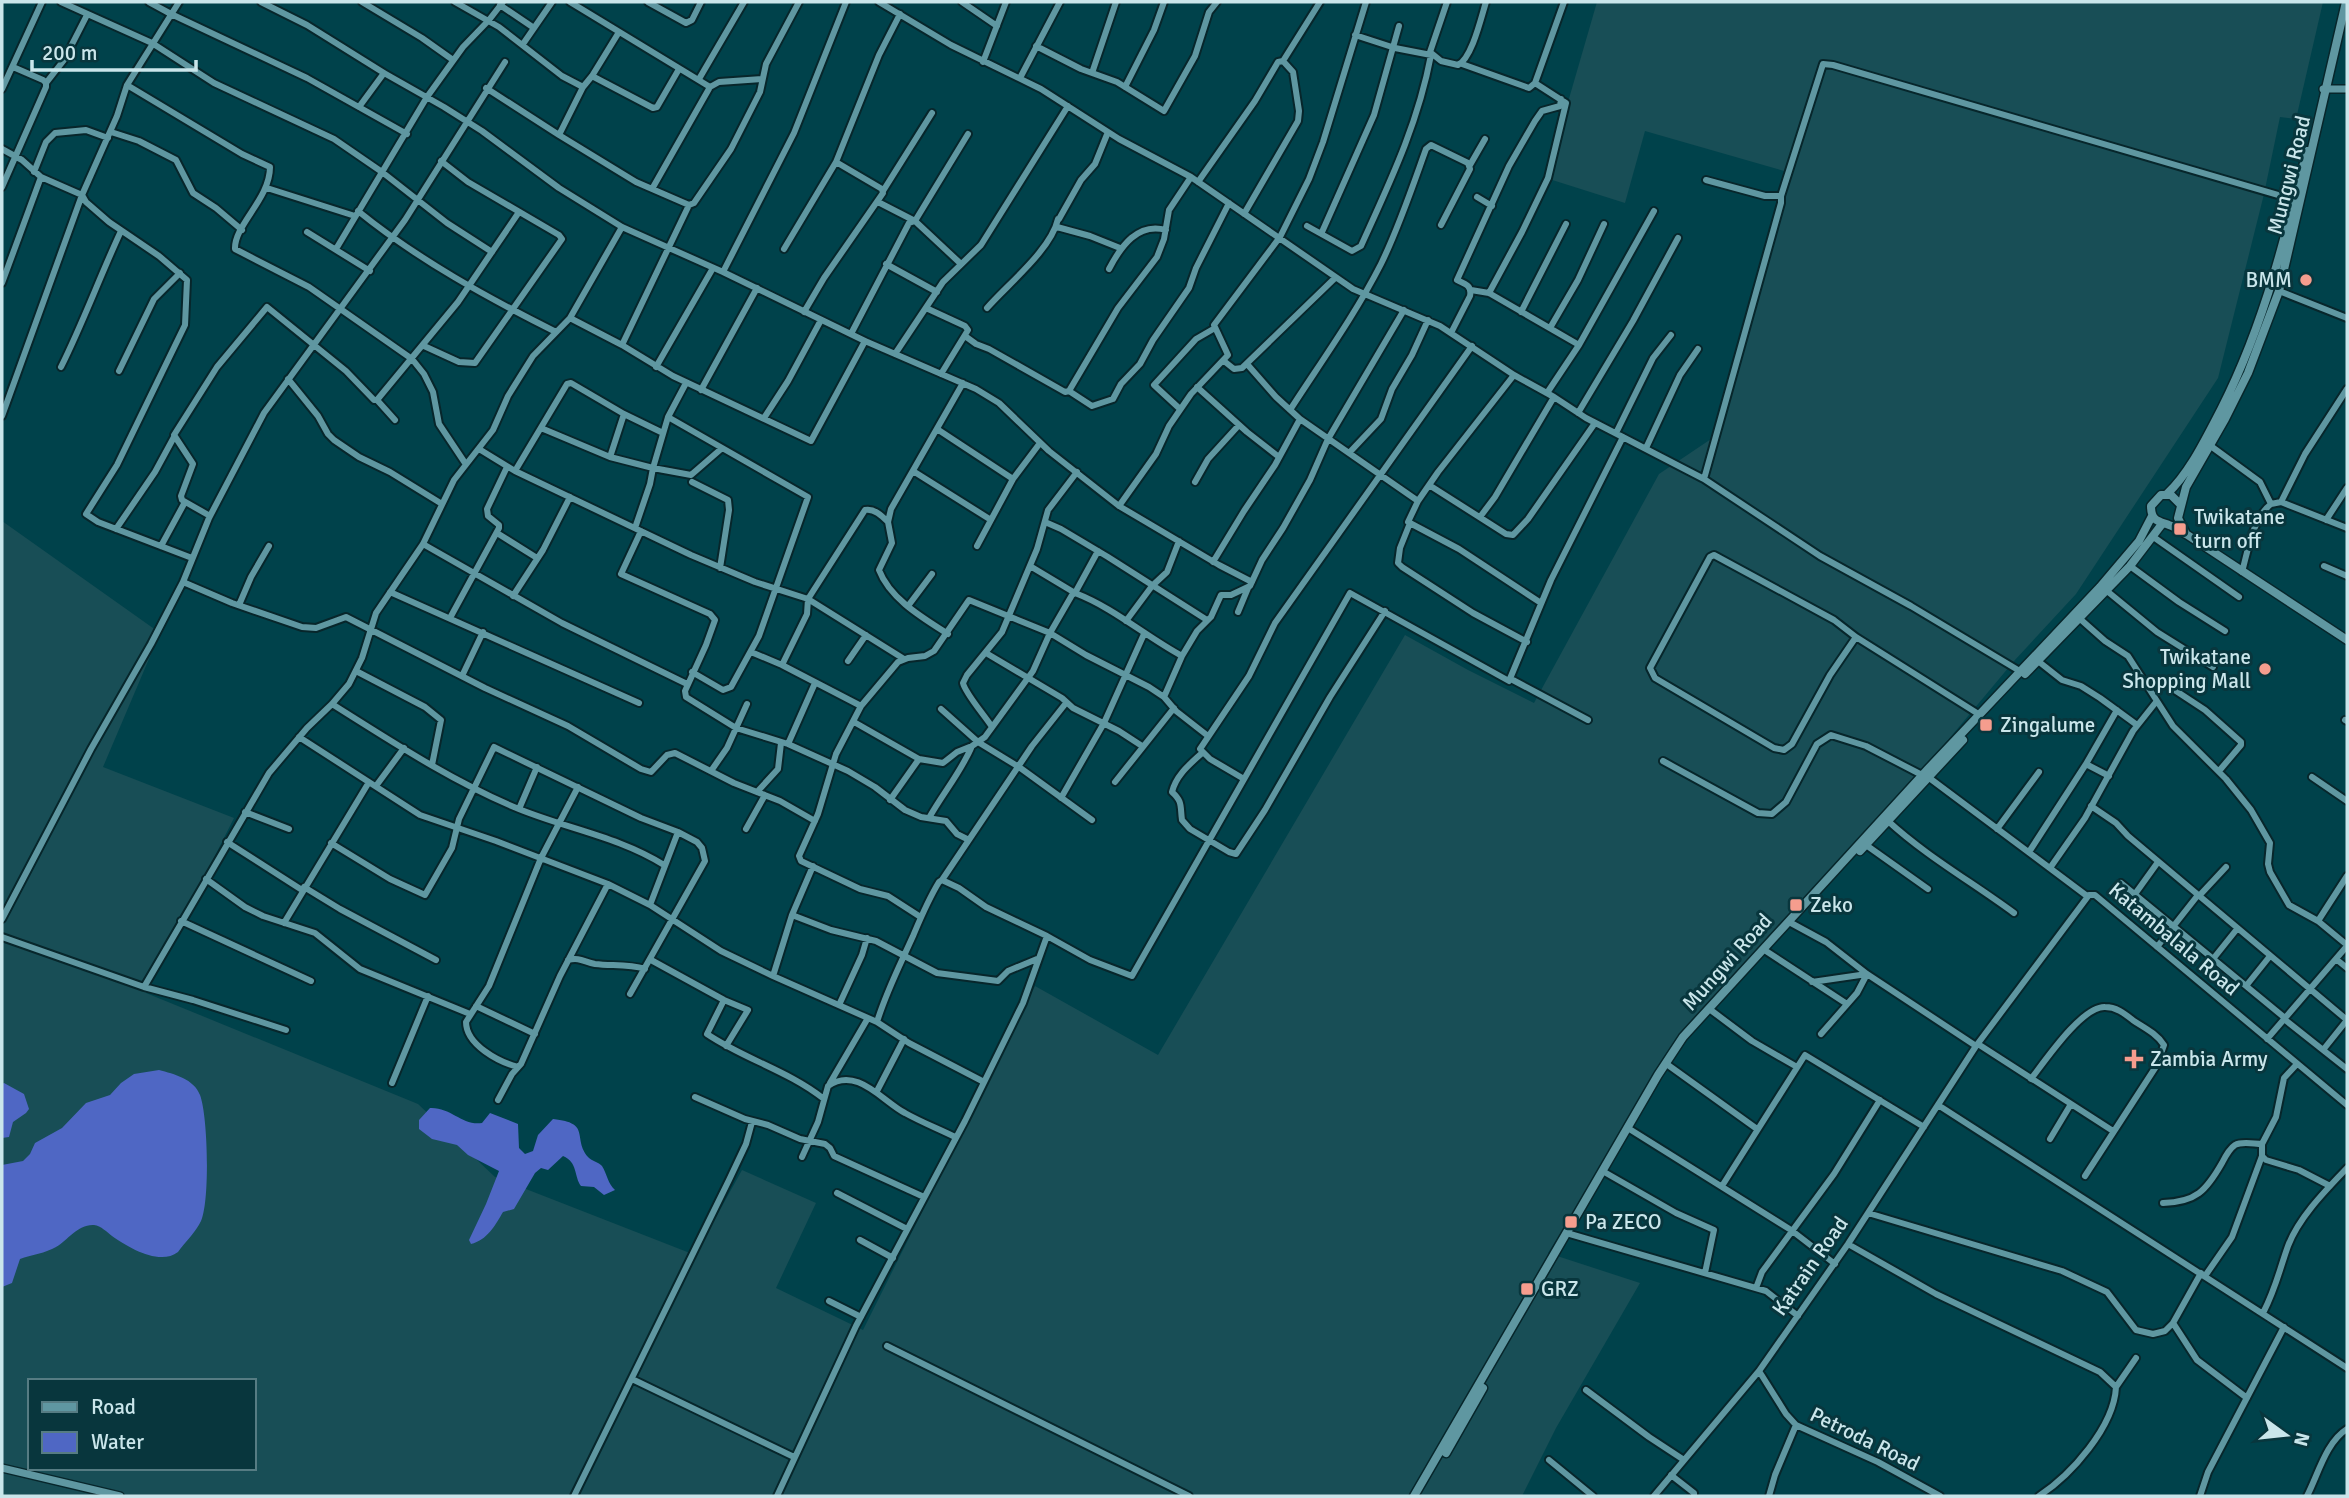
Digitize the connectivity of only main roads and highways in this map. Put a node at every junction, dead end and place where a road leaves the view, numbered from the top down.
1 (2344, 2) edge
2 (2325, 89) junction
3 (2207, 444) junction
4 (2167, 494) junction
5 (2180, 504) junction
6 (2152, 516) junction
7 (2178, 518) junction
8 (2165, 524) junction
9 (2186, 534) junction
10 (2347, 640) edge
11 (2023, 673) junction
12 (1925, 776) junction
13 (1414, 1496) edge
14 (1420, 1496) edge

1 - 2 main road, Mungwi Road
2 - 3 main road, Mungwi Road
2 - 3 main road, Mungwi Road
3 - 4 main road, Mungwi Road
3 - 5 main road, Mungwi Road
4 - 5 main road
4 - 6 main road
5 - 7 main road
6 - 8 main road
6 - 11 main road, Mungwi Road
7 - 8 main road
7 - 9 main road
8 - 9 main road
8 - 11 main road, Mungwi Road
9 - 10 main road
11 - 12 main road, Mungwi Road
11 - 12 main road, Mungwi Road
12 - 13 main road, Mungwi Road
12 - 14 main road, Mungwi Road

